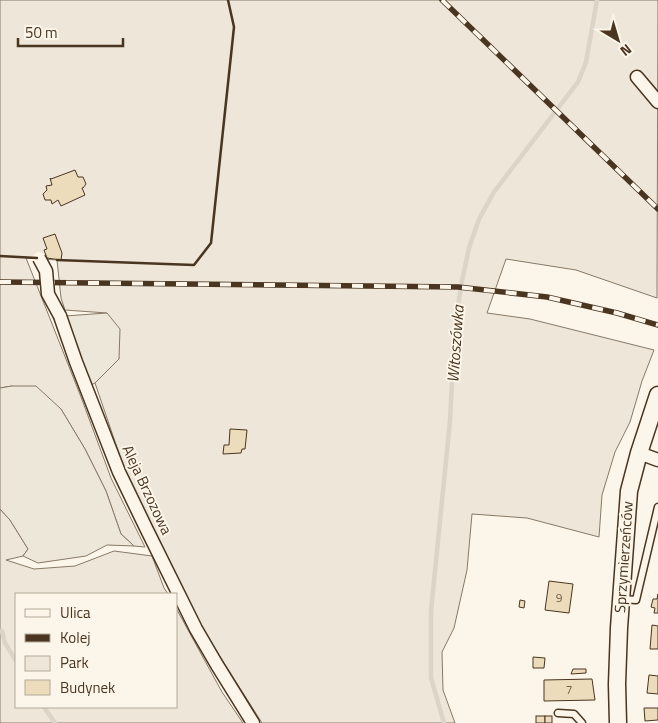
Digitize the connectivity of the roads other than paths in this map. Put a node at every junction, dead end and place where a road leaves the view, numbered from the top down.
1 (637, 77) dead end
2 (658, 102) edge
3 (39, 258) dead end
4 (658, 395) edge
5 (639, 452) junction
6 (658, 460) edge
7 (658, 507) edge
8 (620, 599) junction
9 (558, 714) dead end
10 (253, 723) edge
11 (582, 723) edge
12 (618, 723) edge

1 - 2 street
3 - 10 street, Aleja Brzozowa, bridge
4 - 5 street, Sprzymierzeńców
5 - 6 street
5 - 8 street, Sprzymierzeńców
7 - 8 lane
8 - 12 street, Sprzymierzeńców
9 - 11 lane

